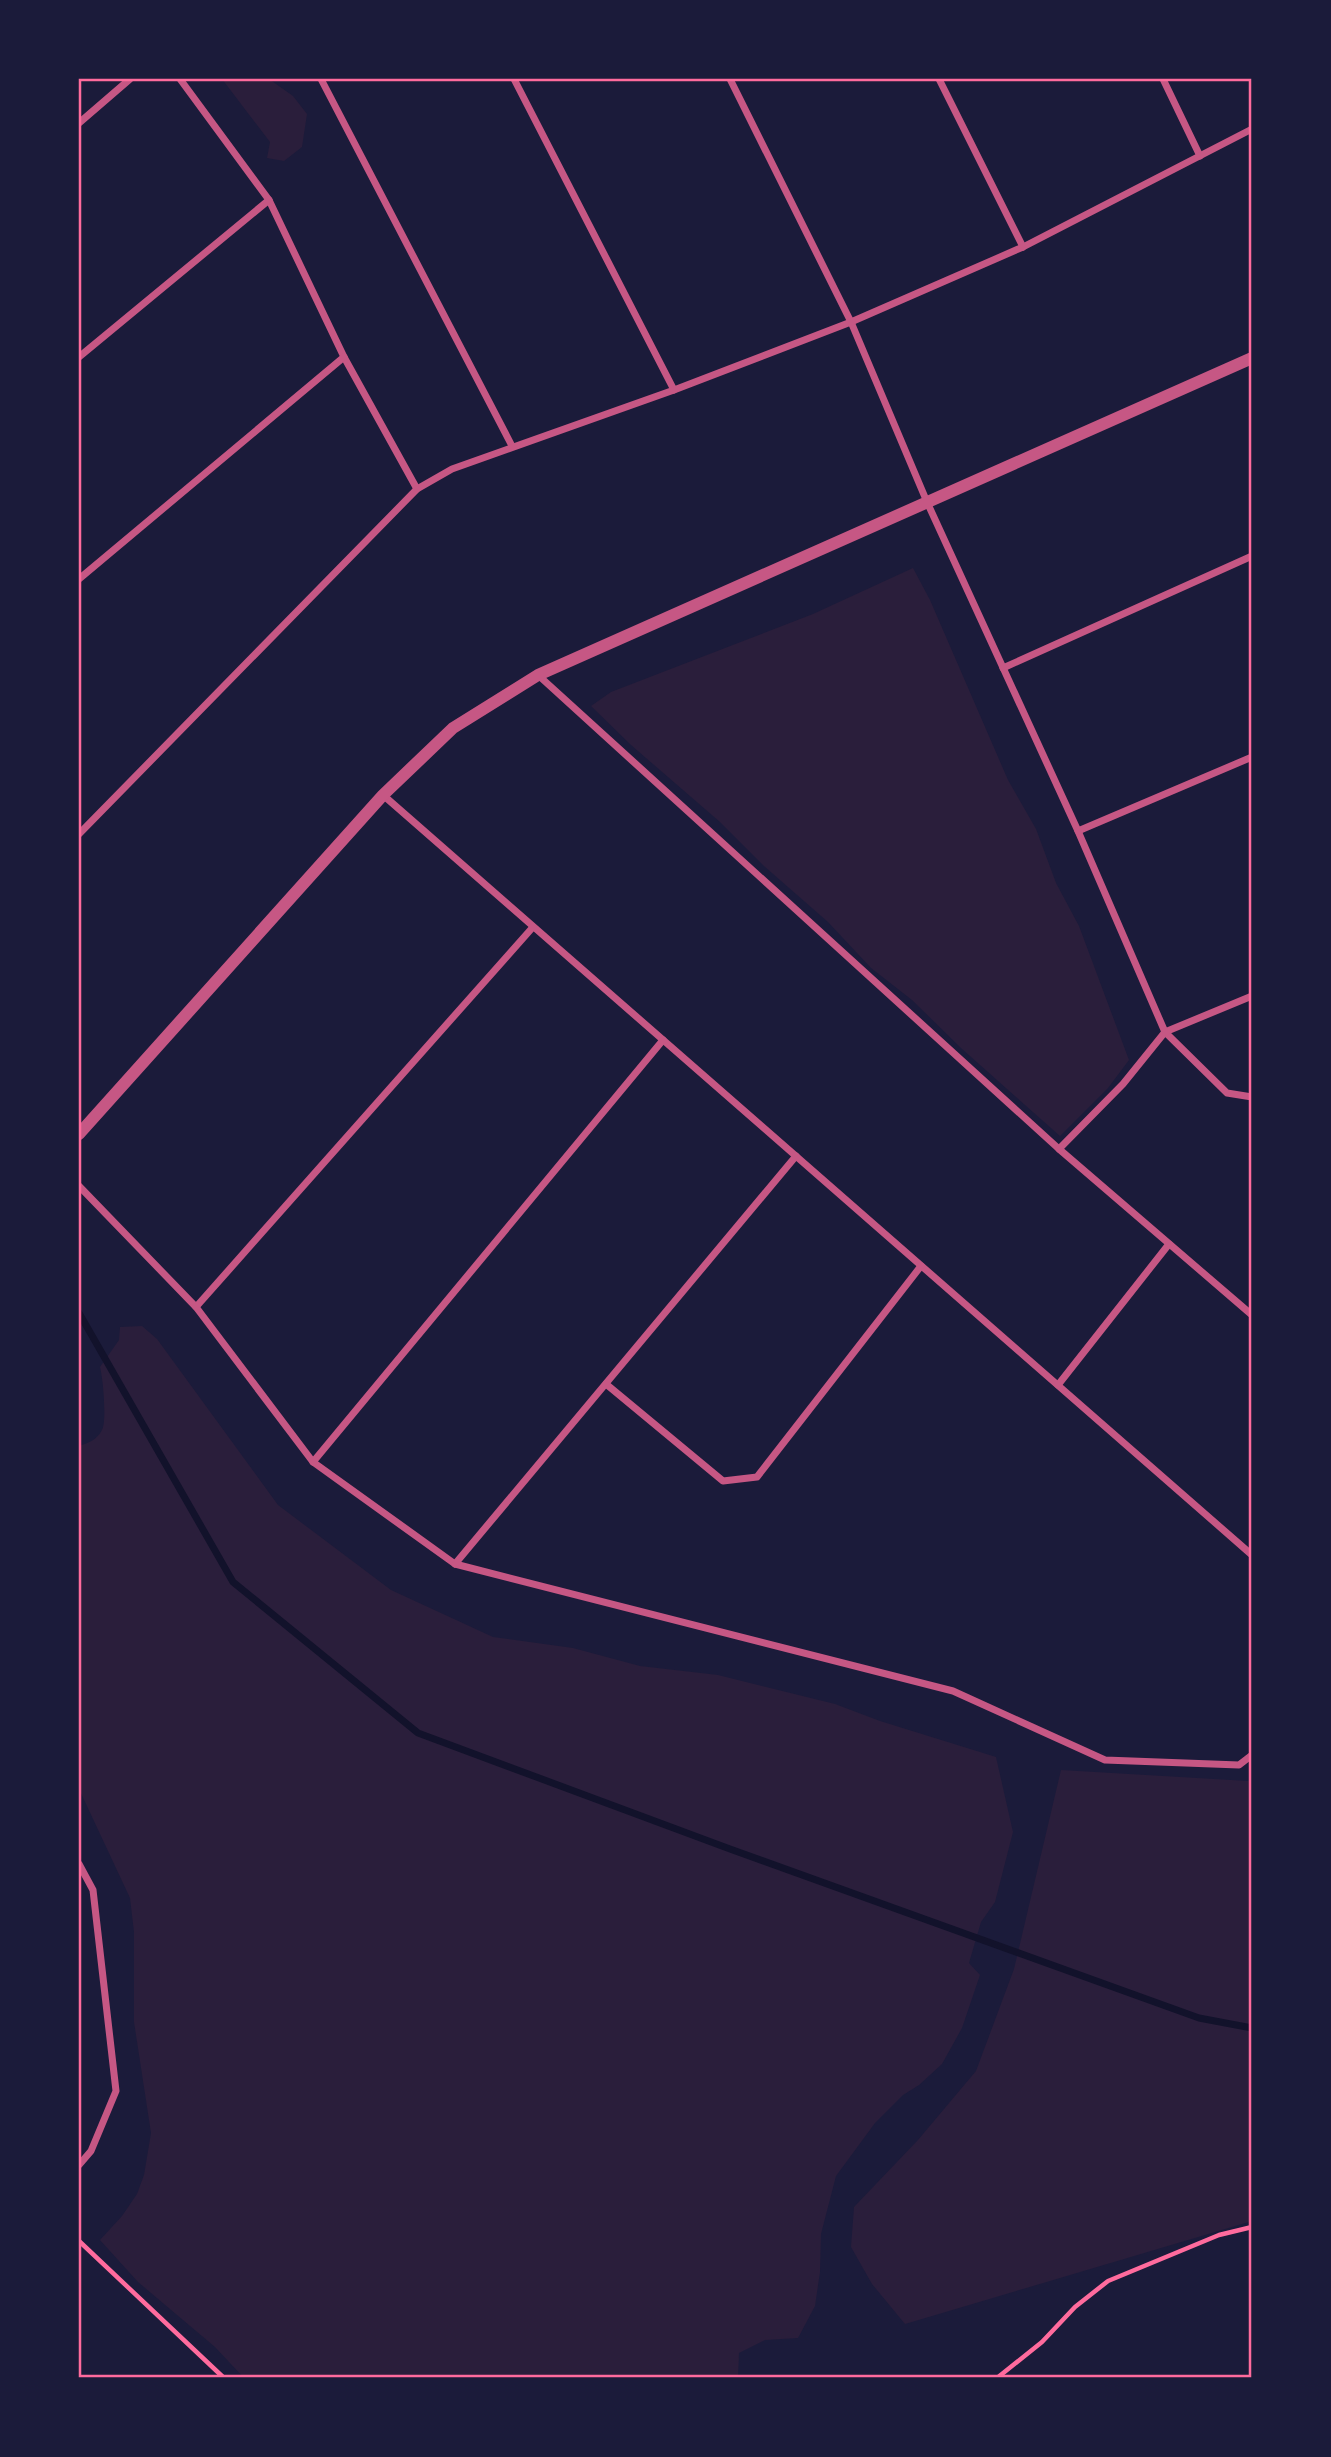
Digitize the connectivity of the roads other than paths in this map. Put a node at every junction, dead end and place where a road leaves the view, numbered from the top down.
1 (130, 79) edge
2 (180, 79) edge
3 (321, 79) edge
4 (514, 79) edge
5 (730, 79) edge
6 (939, 79) edge
7 (1163, 79) edge
8 (79, 123) edge
9 (1252, 130) edge
10 (1199, 156) junction
11 (269, 200) junction
12 (1023, 247) junction
13 (850, 322) junction
14 (79, 357) edge
15 (344, 358) junction
16 (1252, 358) edge
17 (674, 390) junction
18 (512, 446) junction
19 (417, 489) junction
20 (927, 502) junction
21 (1252, 556) edge
22 (79, 579) edge
23 (1003, 668) junction
24 (538, 675) junction
25 (1252, 757) edge
26 (383, 795) junction
27 (1078, 831) junction
28 (79, 834) edge
29 (533, 927) junction
30 (1252, 996) edge
31 (1165, 1032) junction
32 (663, 1040) junction
33 (1252, 1097) edge
34 (79, 1134) edge
35 (1059, 1149) junction
36 (796, 1156) junction
37 (79, 1186) edge
38 (1169, 1244) junction
39 (921, 1266) junction
40 (196, 1307) junction
41 (1252, 1315) edge
42 (606, 1384) junction
43 (1058, 1385) junction
44 (313, 1462) junction
45 (1252, 1555) edge
46 (456, 1564) junction
47 (1252, 1755) edge
48 (79, 1864) edge
49 (79, 2165) edge

1 - 8 street
2 - 11 street
3 - 18 street
4 - 17 street
5 - 13 street
6 - 12 street
7 - 10 street
9 - 10 street
10 - 12 street
11 - 14 street
11 - 15 street
12 - 13 street
13 - 17 street
13 - 20 street
15 - 19 street
15 - 22 street
16 - 20 street
17 - 18 street
18 - 19 street
19 - 28 street
20 - 23 street
20 - 24 street
21 - 23 street
23 - 27 street
24 - 26 street
24 - 35 street
25 - 27 street
26 - 29 street
26 - 34 street
27 - 31 street
29 - 32 street
29 - 40 street
30 - 31 street
31 - 33 street
31 - 35 street
32 - 36 street
32 - 44 street
35 - 38 street
36 - 39 street
36 - 42 street
37 - 40 street
38 - 41 street
38 - 43 street
39 - 42 street
39 - 43 street
40 - 44 street
42 - 46 street
43 - 45 street
44 - 46 street
46 - 47 street
48 - 49 street

